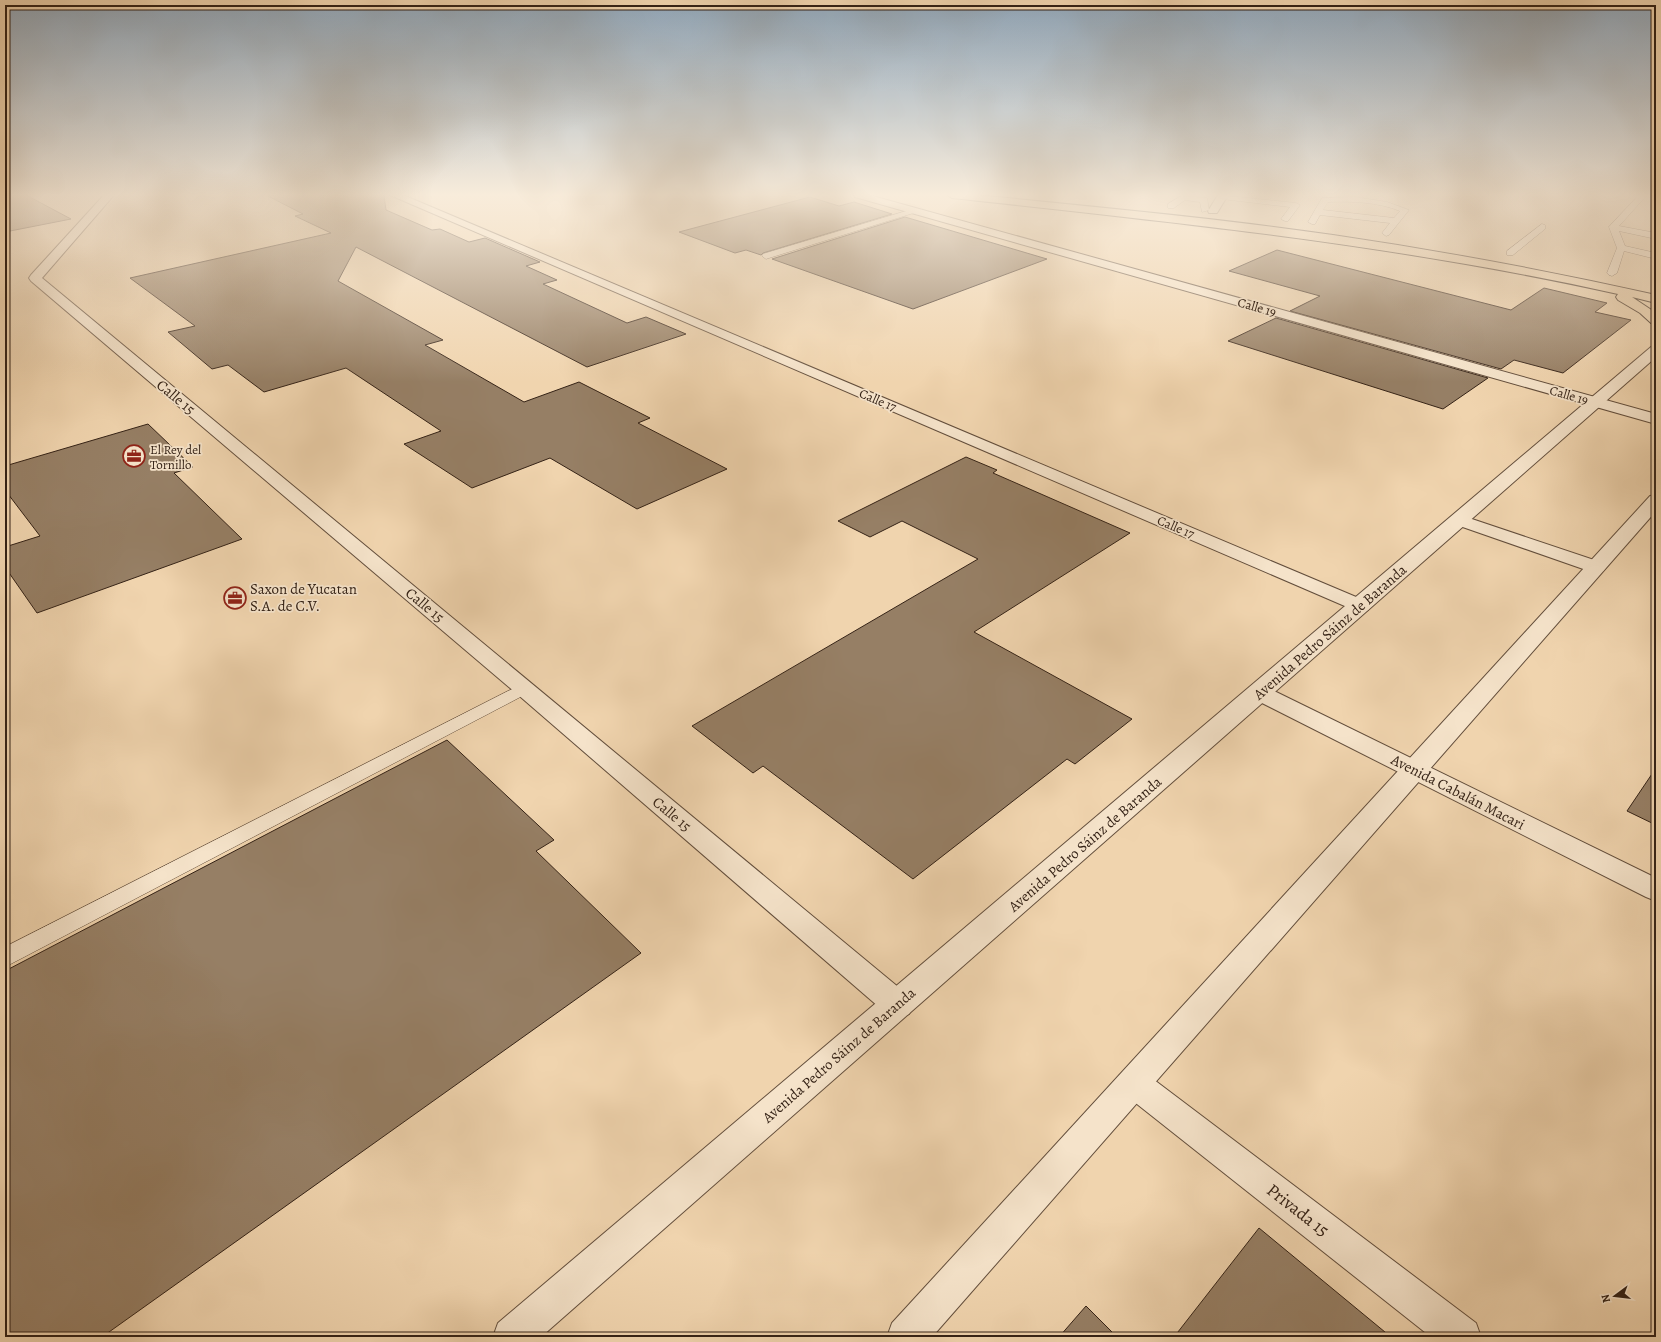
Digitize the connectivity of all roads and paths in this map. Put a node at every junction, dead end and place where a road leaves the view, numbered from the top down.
1 (53, 258) edge
2 (542, 258) edge
3 (1082, 258) edge
4 (1454, 258) edge
5 (1619, 258) edge
6 (1597, 270) dead end
7 (1616, 274) joint
8 (1593, 284) junction
9 (1656, 299) edge
10 (1656, 320) edge
11 (1656, 350) edge
12 (1596, 402) junction
13 (1656, 420) edge
14 (1656, 500) edge
15 (1460, 520) junction
16 (1596, 567) junction
17 (1360, 606) junction
18 (524, 688) junction
19 (1260, 693) junction
20 (1414, 770) junction
21 (1656, 890) edge
22 (5, 958) edge
23 (898, 1005) junction
24 (1134, 1083) junction
25 (512, 1337) edge
26 (906, 1337) edge
27 (1462, 1337) edge

1 - 18 street, Calle 15
2 - 17 street, Calle 17
3 - 12 street, Calle 19
4 - 8 main road
5 - 7 lane
6 - 7 main road
8 - 9 main road
8 - 10 main road
11 - 12 street, Avenida Pedro Sáinz de Baranda
12 - 13 street, Calle 19
12 - 15 street, Avenida Pedro Sáinz de Baranda
14 - 16 street
15 - 16 street
15 - 17 street, Avenida Pedro Sáinz de Baranda
16 - 20 street
17 - 19 street, Avenida Pedro Sáinz de Baranda
18 - 22 lane
18 - 23 street, Calle 15
19 - 20 street, Avenida Cabalán Macari
19 - 23 street, Avenida Pedro Sáinz de Baranda
20 - 21 street, Avenida Cabalán Macari
20 - 24 street
23 - 25 street, Avenida Pedro Sáinz de Baranda
24 - 26 street
24 - 27 street, Privada 15

